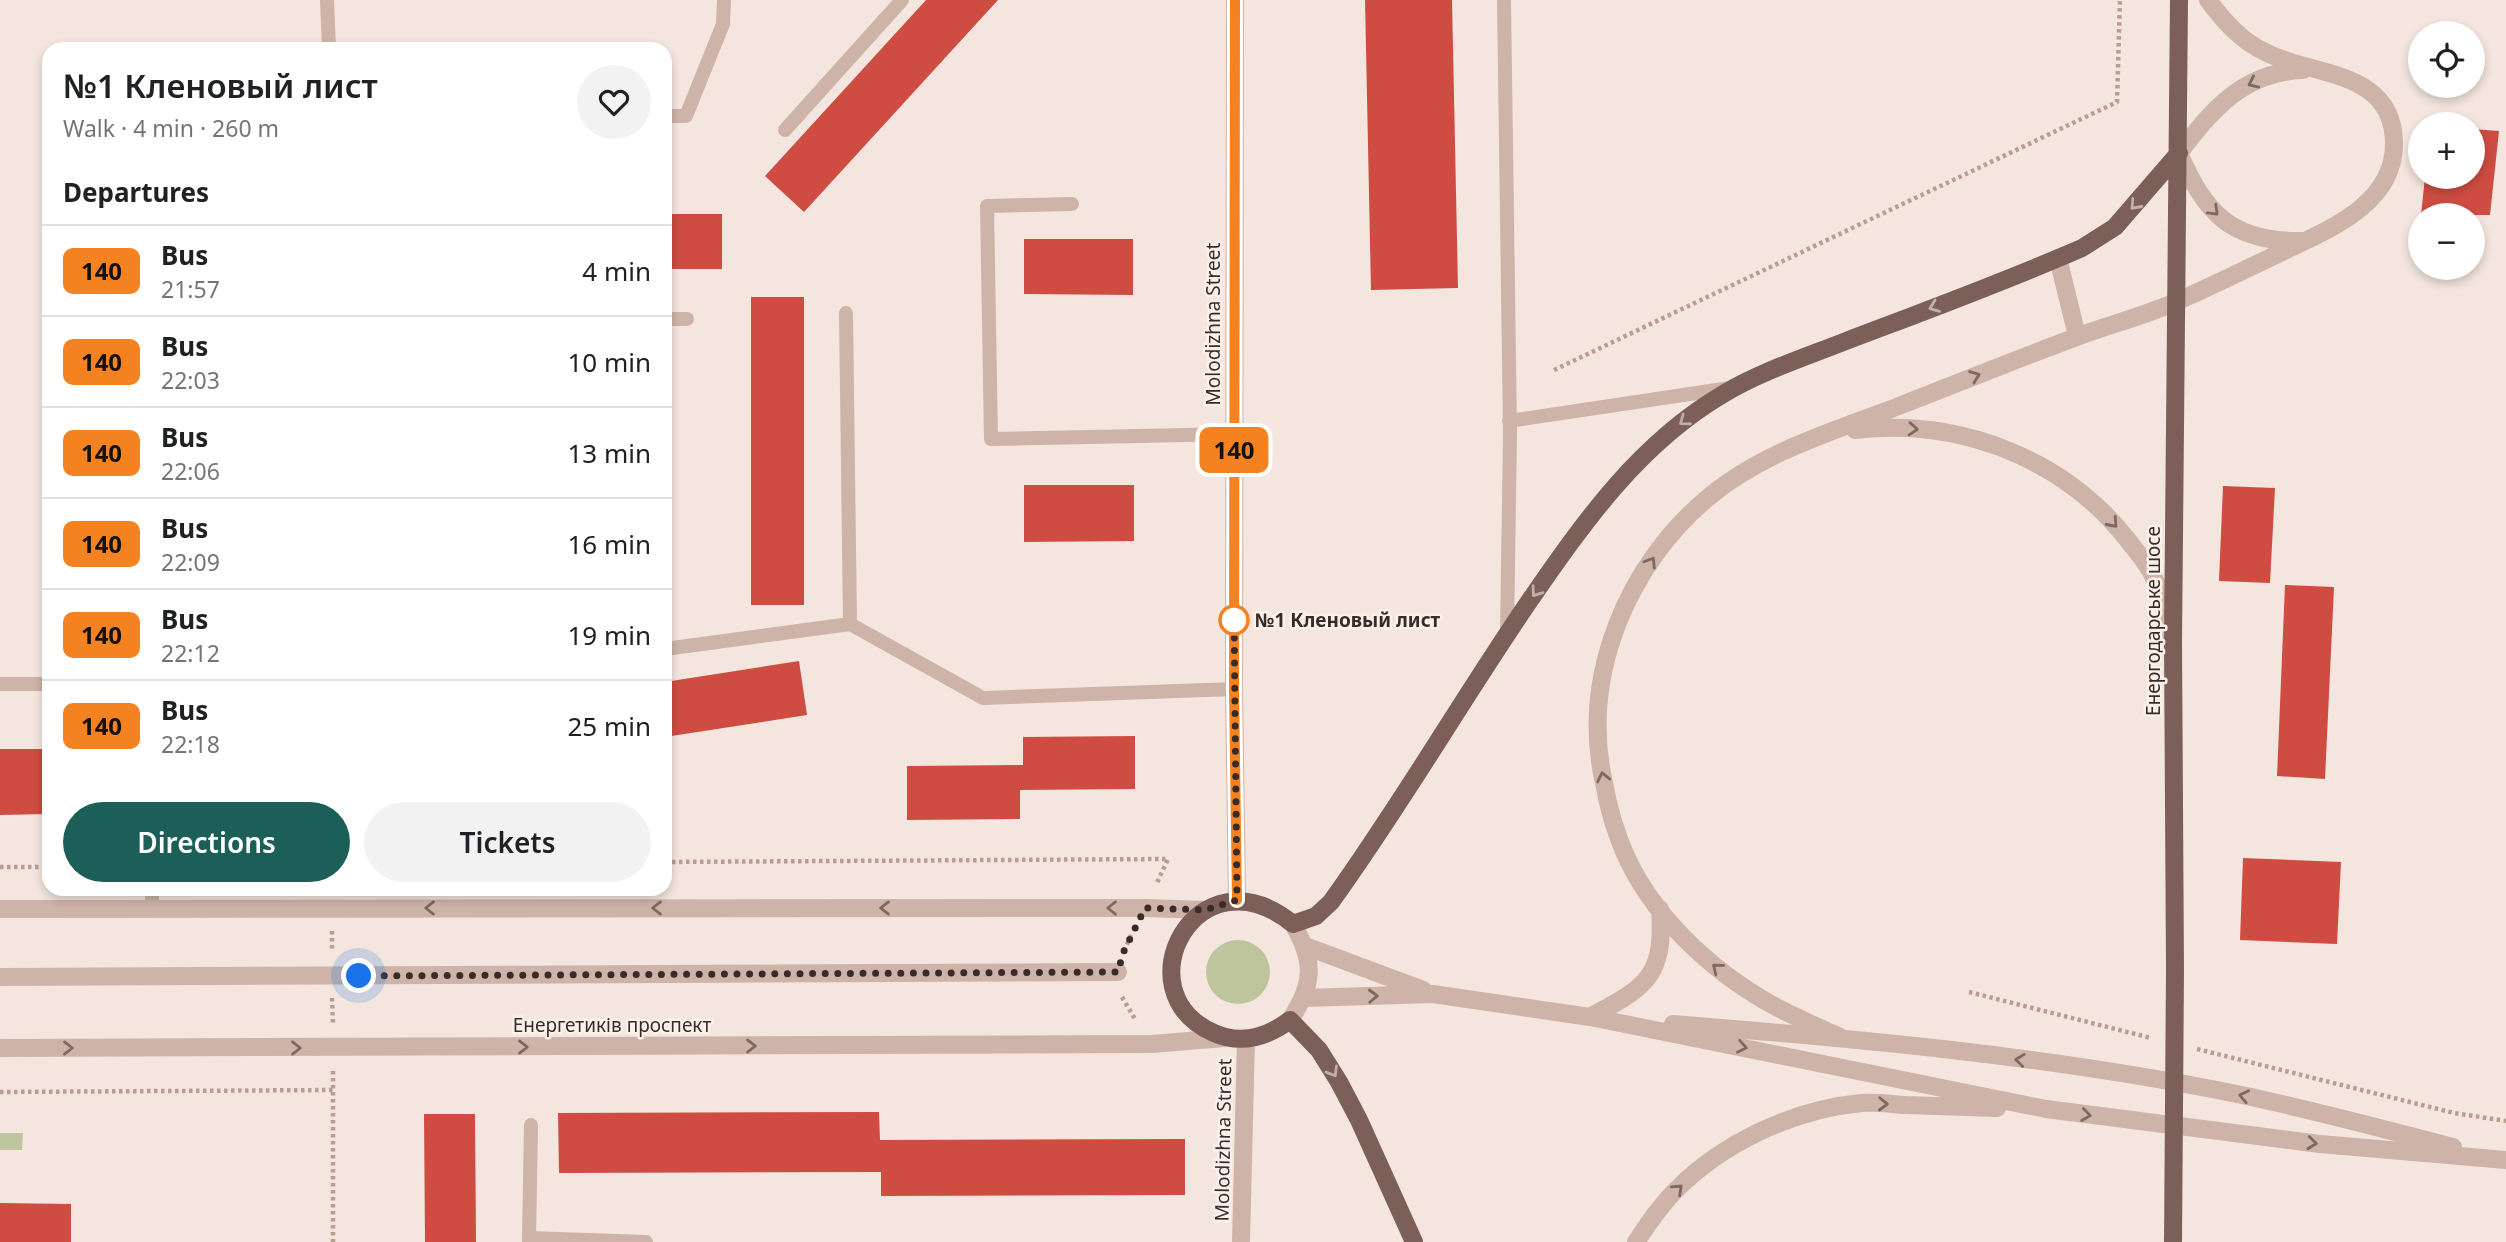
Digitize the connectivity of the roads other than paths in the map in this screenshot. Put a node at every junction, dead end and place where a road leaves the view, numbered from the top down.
1 (327, 0) edge
2 (724, 0) edge
3 (902, 0) edge
4 (1235, 0) edge
5 (1504, 0) edge
6 (2179, 0) edge
7 (2208, 0) edge
8 (329, 42) edge
9 (2319, 70) junction
10 (672, 116) edge
11 (785, 130) dead end
12 (2179, 153) junction
13 (1072, 204) dead end
14 (2304, 241) junction
15 (2059, 258) junction
16 (2177, 302) junction
17 (846, 313) dead end
18 (672, 319) edge
19 (687, 319) dead end
20 (2077, 336) junction
21 (1738, 387) junction
22 (1509, 421) junction
23 (1234, 434) junction
24 (1821, 437) junction
25 (850, 624) junction
26 (1507, 634) junction
27 (2173, 641) junction
28 (672, 648) edge
29 (0, 684) edge
30 (42, 684) edge
31 (1234, 689) junction
32 (152, 896) edge
33 (1237, 900) junction
34 (0, 908) edge
35 (152, 908) junction
36 (1660, 909) junction
37 (1205, 910) junction
38 (1293, 924) junction
39 (1305, 946) junction
40 (1118, 972) road end
41 (0, 977) edge
42 (1433, 994) junction
43 (1304, 998) junction
44 (1590, 1017) junction
45 (1290, 1020) junction
46 (1840, 1037) junction
47 (1224, 1038) junction
48 (1246, 1039) junction
49 (0, 1048) edge
50 (2046, 1109) junction
51 (531, 1125) dead end
52 (2503, 1159) edge
53 (2173, 1237) edge
54 (529, 1240) edge
55 (646, 1242) edge
56 (1241, 1242) edge
57 (1414, 1242) edge
58 (1636, 1242) edge

1 - 8 lane
2 - 10 lane
3 - 11 lane
4 - 23 street, Molodizhna Street
5 - 22 lane
6 - 12 main road, Енергодарське шосе
7 - 9 street
9 -> 12 street
9 - 14 street
12 -> 14 street
12 -> 15 main road
12 - 16 main road, Енергодарське шосе
13 - 23 lane
14 - 16 street
15 - 20 street
15 -> 21 main road
16 - 20 street
16 - 27 main road, Енергодарське шосе
17 - 25 lane
18 - 19 lane
24 -> 20 street
21 - 22 lane
21 -> 26 main road
22 - 26 lane
23 - 31 street, Molodizhna Street
24 -> 27 street
36 -> 24 street
25 - 28 lane
25 - 31 lane
26 - 38 main road
27 - 53 main road, Енергодарське шосе
29 - 30 lane
31 - 33 street, Molodizhna Street
32 - 35 lane
33 - 37 main road
33 - 38 main road
34 - 35 street
37 -> 35 street
36 - 44 street
46 -> 36 street
37 - 47 main road
38 - 39 street
39 - 42 street
39 - 43 street
40 - 41 street
43 -> 42 street
42 - 44 street
43 - 45 street
44 - 46 street
44 -> 50 street
45 - 48 main road
45 -> 57 main road
52 -> 46 street
47 - 48 main road
49 -> 47 street, Енергетиків проспект
48 - 56 street, Molodizhna Street
50 -> 52 street
58 -> 50 street
51 - 54 lane
54 - 55 lane

